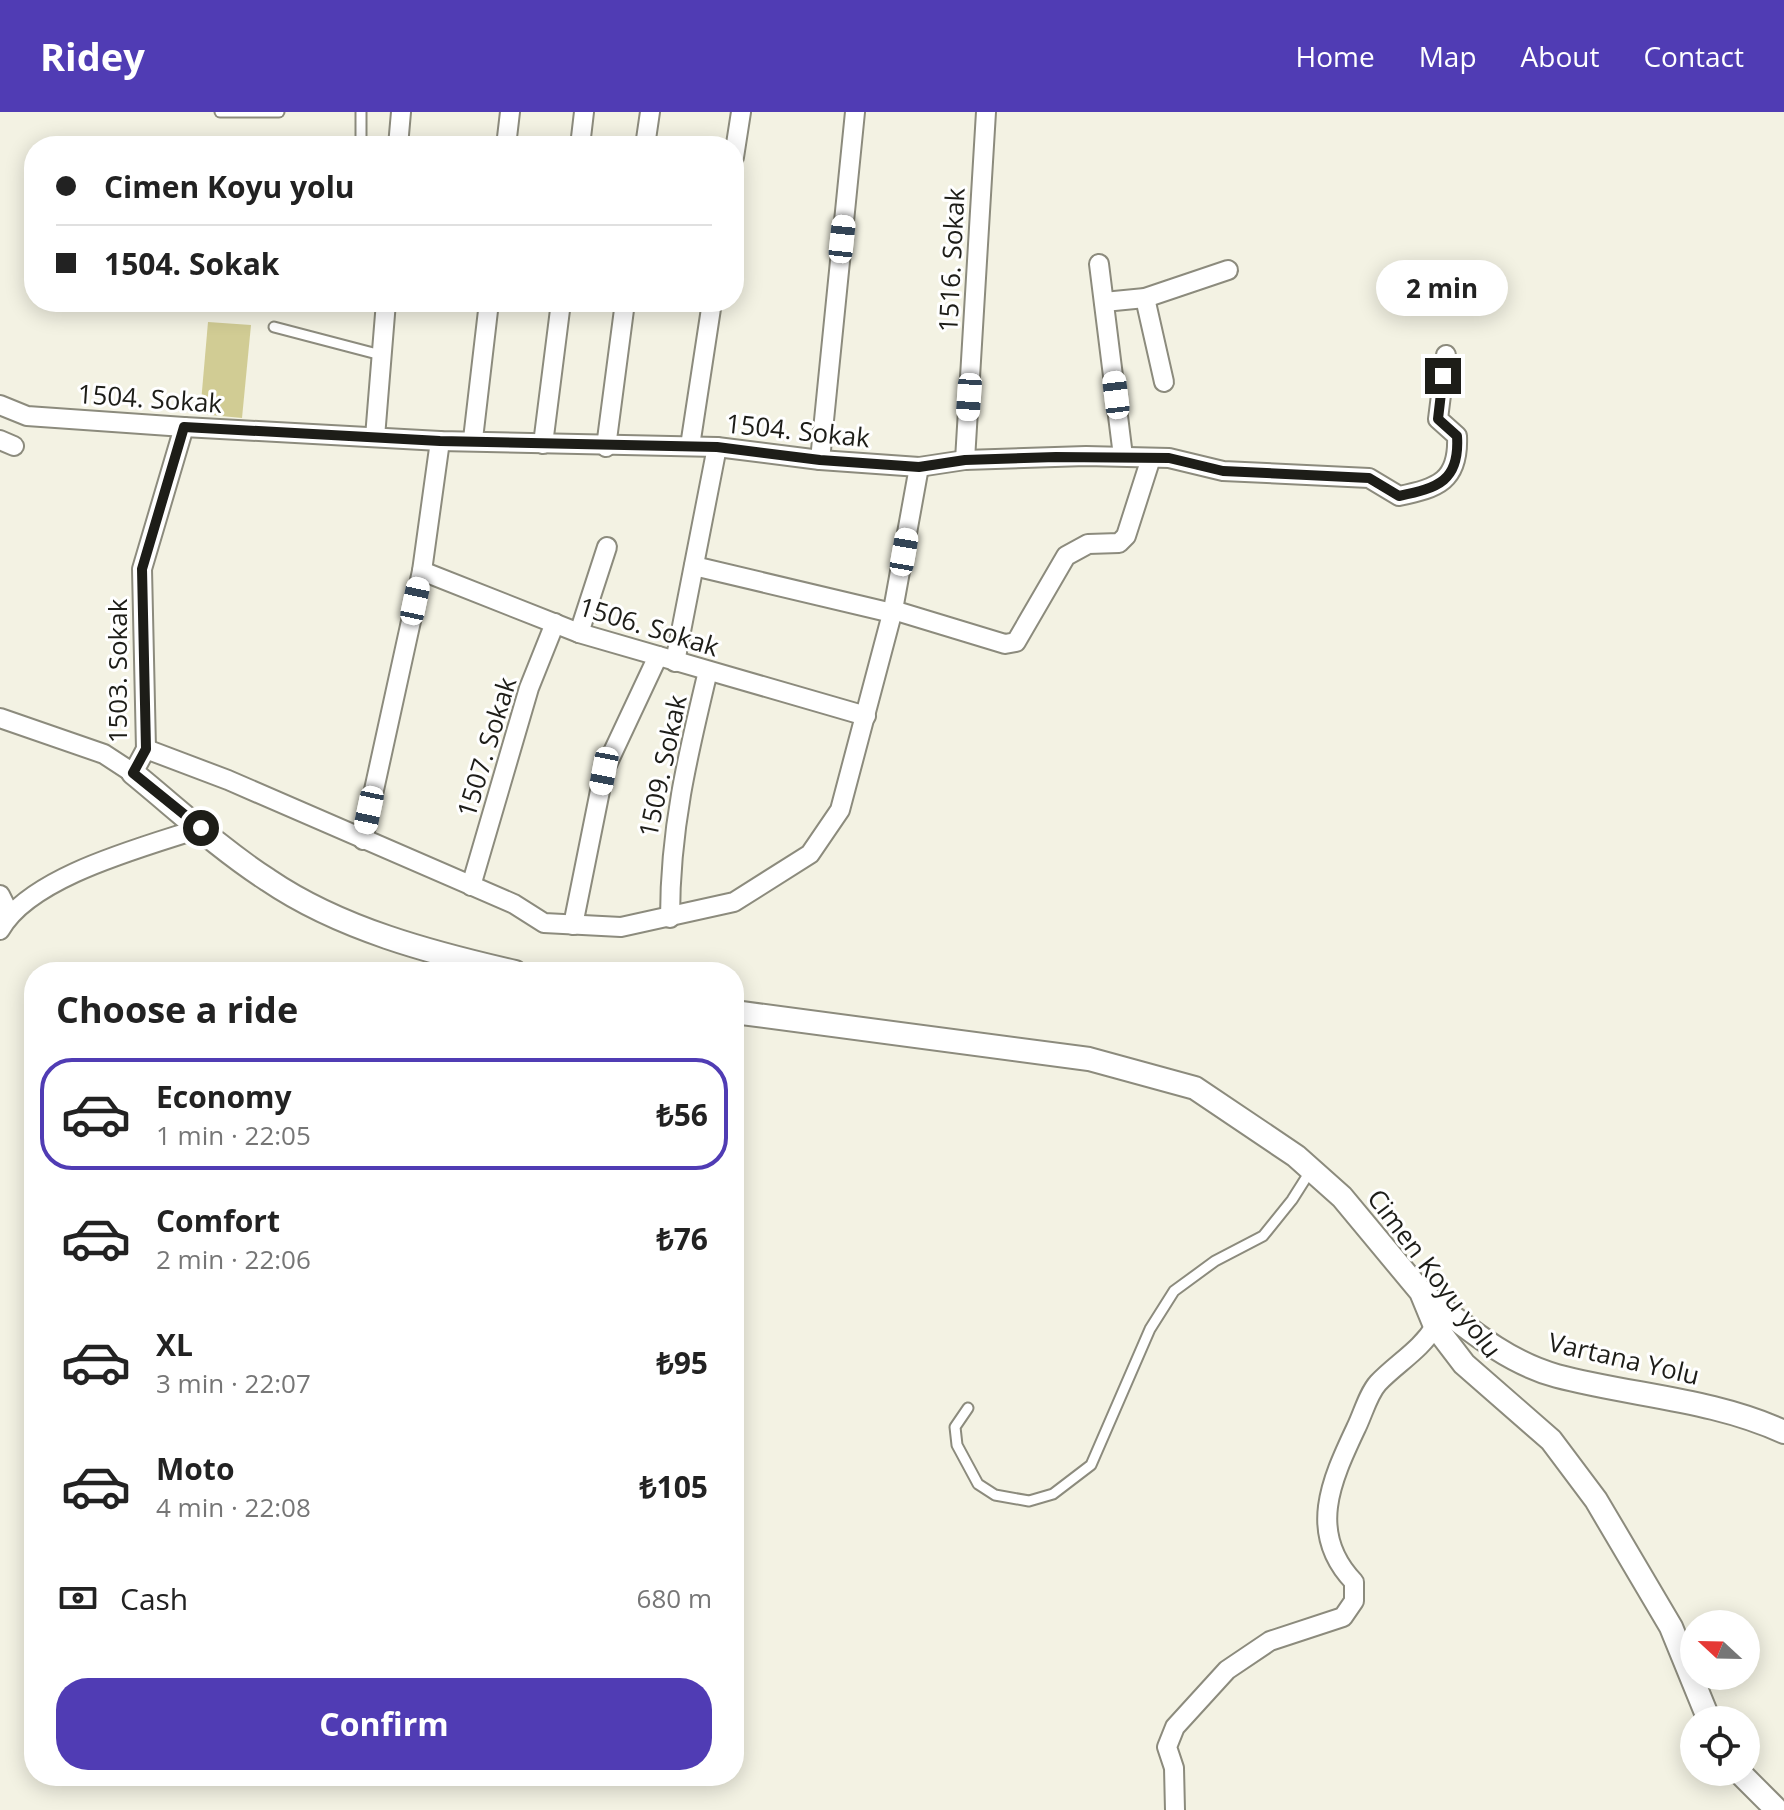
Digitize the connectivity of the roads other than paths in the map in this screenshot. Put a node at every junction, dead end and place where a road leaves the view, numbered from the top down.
1 (220, 112) edge
2 (279, 112) edge
3 (361, 112) edge
4 (401, 112) edge
5 (510, 112) edge
6 (584, 112) edge
7 (650, 112) edge
8 (741, 112) edge
9 (855, 112) edge
10 (986, 112) edge
11 (361, 136) edge
12 (399, 136) edge
13 (507, 136) edge
14 (581, 136) edge
15 (646, 136) edge
16 (737, 136) edge
17 (1099, 264) dead end
18 (1228, 270) dead end
19 (1145, 298) junction
20 (1104, 302) junction
21 (385, 312) edge
22 (488, 312) edge
23 (560, 312) edge
24 (624, 312) edge
25 (710, 312) edge
26 (274, 327) dead end
27 (381, 355) junction
28 (1446, 355) dead end
29 (1164, 382) dead end
30 (0, 405) edge
31 (184, 427) junction
32 (375, 437) junction
33 (473, 439) junction
34 (440, 441) junction
35 (543, 444) junction
36 (690, 446) junction
37 (606, 447) junction
38 (717, 447) junction
39 (1123, 456) junction
40 (1151, 458) junction
41 (820, 460) junction
42 (965, 460) junction
43 (919, 467) junction
44 (607, 547) dead end
45 (694, 566) junction
46 (422, 571) junction
47 (893, 612) junction
48 (555, 623) junction
49 (579, 633) junction
50 (667, 659) junction
51 (708, 671) junction
52 (866, 716) junction
53 (0, 718) edge
54 (146, 749) junction
55 (133, 773) junction
56 (201, 828) junction
57 (363, 840) junction
58 (471, 886) junction
59 (0, 895) edge
60 (9, 913) junction
61 (670, 918) junction
62 (573, 925) junction
63 (0, 930) edge
64 (472, 962) edge
65 (744, 1013) edge
66 (1311, 1170) junction
67 (1421, 1292) junction
68 (1435, 1326) junction
69 (968, 1408) dead end
70 (1784, 1432) edge
71 (1703, 1706) edge
72 (1753, 1786) edge
73 (1175, 1810) edge
74 (1777, 1810) edge

1 - 2 lane
3 - 11 lane
4 - 12 street
5 - 13 street
6 - 14 street
7 - 15 street
8 - 16 street
9 - 41 street
10 - 42 street, 1516. Sokak
17 - 20 street
18 - 19 street
19 - 20 street
19 - 29 street
20 - 39 street
21 - 27 street
22 - 33 street
23 - 35 street
24 - 37 street
25 - 36 street
26 - 27 lane
27 - 32 street
28 - 40 street, 1504. Sokak
30 - 31 street, 1504. Sokak
31 - 32 street, 1504. Sokak
31 - 54 street, 1503. Sokak
32 - 34 street, 1504. Sokak
33 - 34 street, 1504. Sokak
33 - 35 street, 1504. Sokak
34 - 46 street
35 - 37 street, 1504. Sokak
36 - 37 street, 1504. Sokak
36 - 38 street, 1504. Sokak
38 - 41 street, 1504. Sokak
38 - 45 street
39 - 40 street, 1504. Sokak
39 - 42 street, 1504. Sokak
40 - 47 street
41 - 43 street, 1504. Sokak
42 - 43 street, 1504. Sokak
43 - 47 street
44 - 49 street
45 - 47 street
45 - 50 street
46 - 48 street, 1506. Sokak
46 - 57 street
47 - 52 street
48 - 49 street, 1506. Sokak
48 - 58 street, 1507. Sokak
49 - 50 street, 1506. Sokak
50 - 51 street, 1506. Sokak
50 - 62 street
51 - 52 street, 1506. Sokak
51 - 61 street, 1509. Sokak
52 - 61 street
53 - 55 street
54 - 55 street, 1503. Sokak
54 - 57 street
55 - 56 street
56 - 60 street
56 - 64 street
57 - 58 street
58 - 62 street
59 - 60 street
60 - 63 street
61 - 62 street
65 - 66 street, Cimen Koyu yolu
66 - 67 street, Cimen Koyu yolu
66 - 69 lane
67 - 68 street, Cimen Koyu yolu
67 - 70 street, Vartana Yolu
68 - 71 street, Cimen Koyu yolu
68 - 73 street
72 - 74 street

